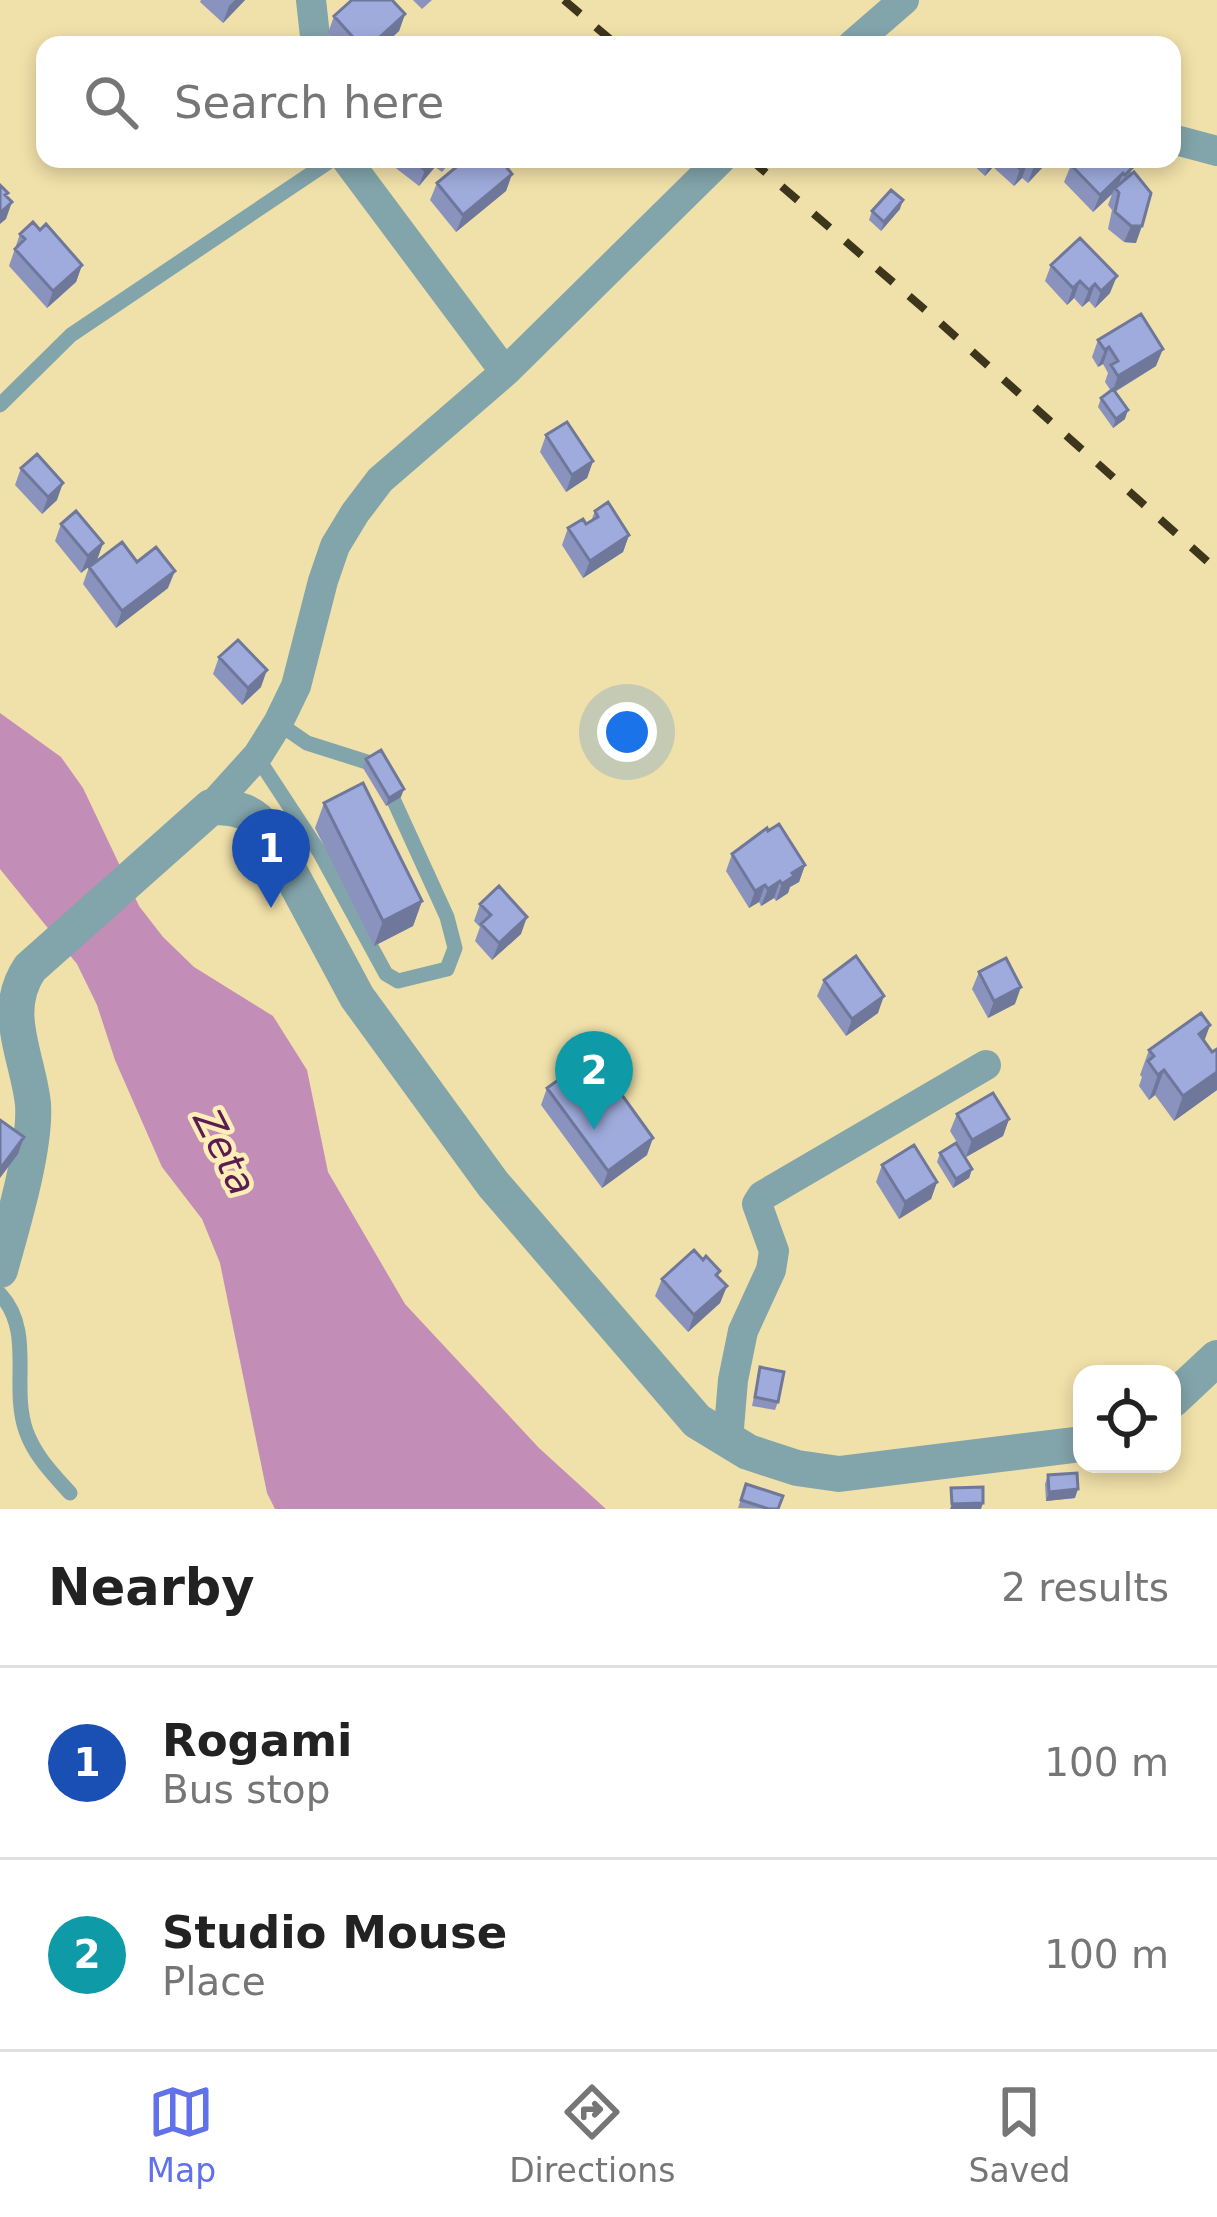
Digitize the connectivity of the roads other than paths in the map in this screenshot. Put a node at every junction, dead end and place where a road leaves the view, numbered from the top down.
1 (311, 0) edge
2 (904, 0) edge
3 (315, 36) edge
4 (862, 36) edge
5 (1181, 141) edge
6 (1217, 151) edge
7 (320, 168) edge
8 (353, 168) edge
9 (712, 168) edge
10 (505, 372) junction
11 (0, 404) edge
12 (278, 723) junction
13 (256, 757) junction
14 (370, 763) edge
15 (394, 801) edge
16 (211, 807) junction
17 (986, 1065) dead end
18 (0, 1270) edge
19 (0, 1294) edge
20 (1217, 1358) edge
21 (1181, 1392) edge
22 (728, 1440) junction
23 (1073, 1445) edge
24 (70, 1493) dead end

1 - 3 street
2 - 4 street
5 - 6 street
7 - 11 lane
8 - 10 street
9 - 10 street
10 - 12 street
12 - 13 street
12 - 14 lane
13 - 15 lane
13 - 16 street
16 - 18 street
16 - 22 street
17 - 22 street
19 - 24 lane
20 - 21 street
22 - 23 street

